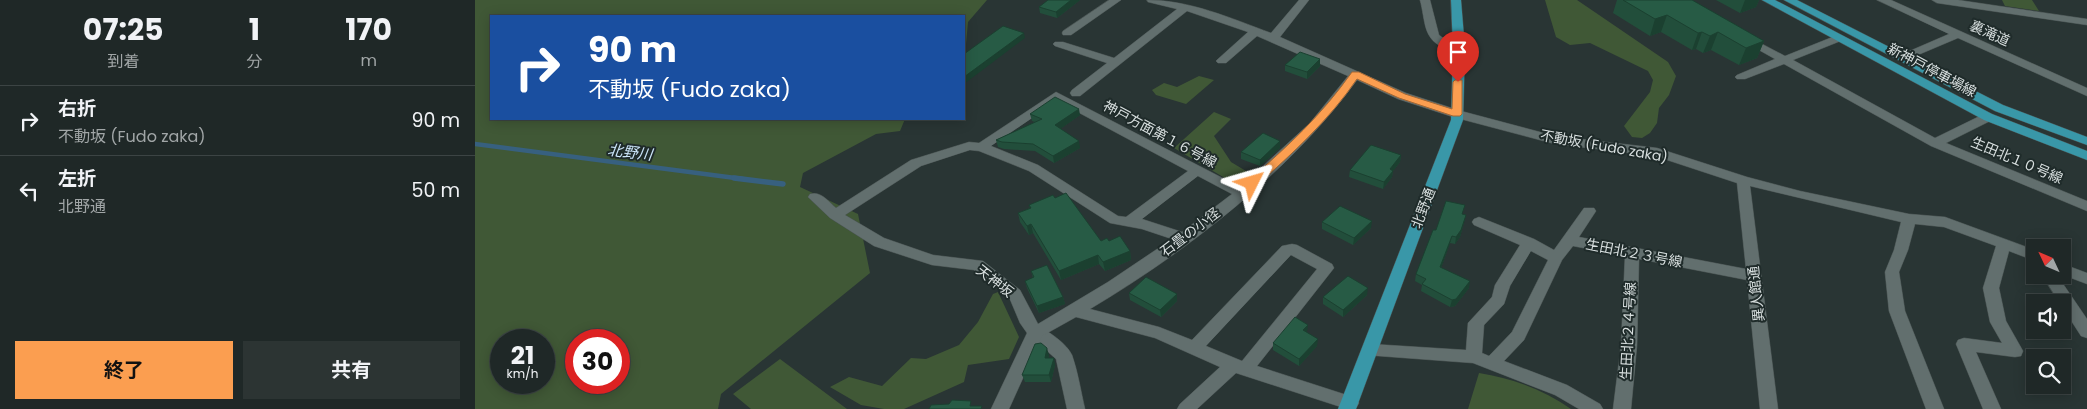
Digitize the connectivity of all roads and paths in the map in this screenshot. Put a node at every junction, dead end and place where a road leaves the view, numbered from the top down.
1 (1116, 0) edge
2 (1152, 0) edge
3 (1303, 0) edge
4 (1425, 0) edge
5 (1456, 0) edge
6 (1767, 0) edge
7 (1789, 0) edge
8 (1882, 0) edge
9 (1943, 0) edge
10 (1984, 4) edge
11 (1186, 7) junction
12 (2086, 23) edge
13 (1731, 30) edge
14 (1255, 32) junction
15 (1067, 33) dead end
16 (1957, 35) junction
17 (1273, 38) junction
18 (1839, 38) junction
19 (1059, 44) dead end
20 (1459, 49) junction
21 (1902, 58) junction
22 (1783, 60) junction
23 (1222, 61) dead end
24 (1115, 62) junction
25 (1355, 74) junction
26 (1741, 77) dead end
27 (2087, 92) edge
28 (1076, 93) dead end
29 (1457, 114) junction
30 (1988, 117) junction
31 (2087, 142) edge
32 (1935, 143) junction
33 (981, 147) junction
34 (2087, 156) edge
35 (1198, 170) junction
36 (1743, 180) junction
37 (1241, 192) junction
38 (815, 197) dead end
39 (2087, 206) edge
40 (1589, 211) dead end
41 (835, 215) junction
42 (1909, 219) junction
43 (1130, 221) junction
44 (1479, 222) dead end
45 (1185, 239) junction
46 (1569, 240) junction
47 (1529, 243) junction
48 (2004, 243) junction
49 (2026, 252) edge
50 (1632, 253) junction
51 (1556, 258) junction
52 (2071, 272) edge
53 (1754, 276) junction
54 (2087, 279) edge
55 (2055, 284) edge
56 (1076, 311) junction
57 (1036, 332) junction
58 (2087, 332) edge
59 (1194, 349) junction
60 (1371, 350) junction
61 (1474, 357) junction
62 (1492, 363) junction
63 (1239, 367) junction
64 (1349, 406) edge
65 (1000, 409) edge
66 (1076, 409) edge
67 (1187, 409) edge
68 (1594, 409) edge
69 (1622, 409) edge
70 (1769, 409) edge
71 (1935, 409) edge
72 (1992, 409) edge

1 - 15 street
2 - 11 street, 不動坂 (Fudo zaka)
3 - 17 street
4 - 20 street
5 - 20 main road, 北野通
6 - 18 main road, 新神戸停車場線
7 - 21 main road, 新神戸停車場線
8 - 16 street, 裏滝道
9 - 10 street
10 - 12 street
11 - 14 street, 不動坂 (Fudo zaka)
11 - 24 street
13 - 22 street, 生田北１０号線
14 - 17 street, 不動坂 (Fudo zaka)
14 - 23 street
16 - 21 street
16 - 27 street, 裏滝道
17 - 25 street, 不動坂 (Fudo zaka)
18 - 22 street
18 - 30 main road, 新神戸停車場線
19 - 24 street
20 - 29 main road, 北野通
21 - 31 main road, 新神戸停車場線
22 - 26 street
22 - 32 street, 生田北１０号線
24 - 28 street
25 - 29 street, 不動坂 (Fudo zaka)
25 - 37 street, 石畳の小径
29 - 36 street, 不動坂 (Fudo zaka)
29 - 60 main road, 北野通
30 - 32 street
30 - 34 main road, 新神戸停車場線
32 - 39 street, 生田北１０号線
33 - 35 street, 神戸方面第１６号線
33 - 41 street
33 - 43 street
35 - 37 street, 神戸方面第１６号線
35 - 43 street
36 - 42 street, 不動坂 (Fudo zaka)
36 - 53 street, 異人館通
37 - 45 street, 石畳の小径
38 - 41 street, 天神坂
40 - 46 street
41 - 57 street, 天神坂
42 - 48 street, 不動坂 (Fudo zaka)
42 - 71 street
43 - 45 street
44 - 47 street
45 - 56 street, 石畳の小径
46 - 50 street, 生田北２３号線
46 - 51 street, 生田北２３号線
47 - 51 street
47 - 61 street
48 - 49 street, 不動坂 (Fudo zaka)
48 - 72 street
50 - 53 street, 生田北２３号線
50 - 69 street, 生田北２４号線
51 - 62 street, 生田北２３号線
52 - 54 street
53 - 70 street, 異人館通
55 - 58 street
56 - 57 street
56 - 59 street
57 - 65 street
57 - 66 street, 天神坂
59 - 63 street
59 - 63 street
60 - 61 street
60 - 64 main road, 北野通
61 - 62 street
62 - 68 street
63 - 64 street
63 - 67 street

